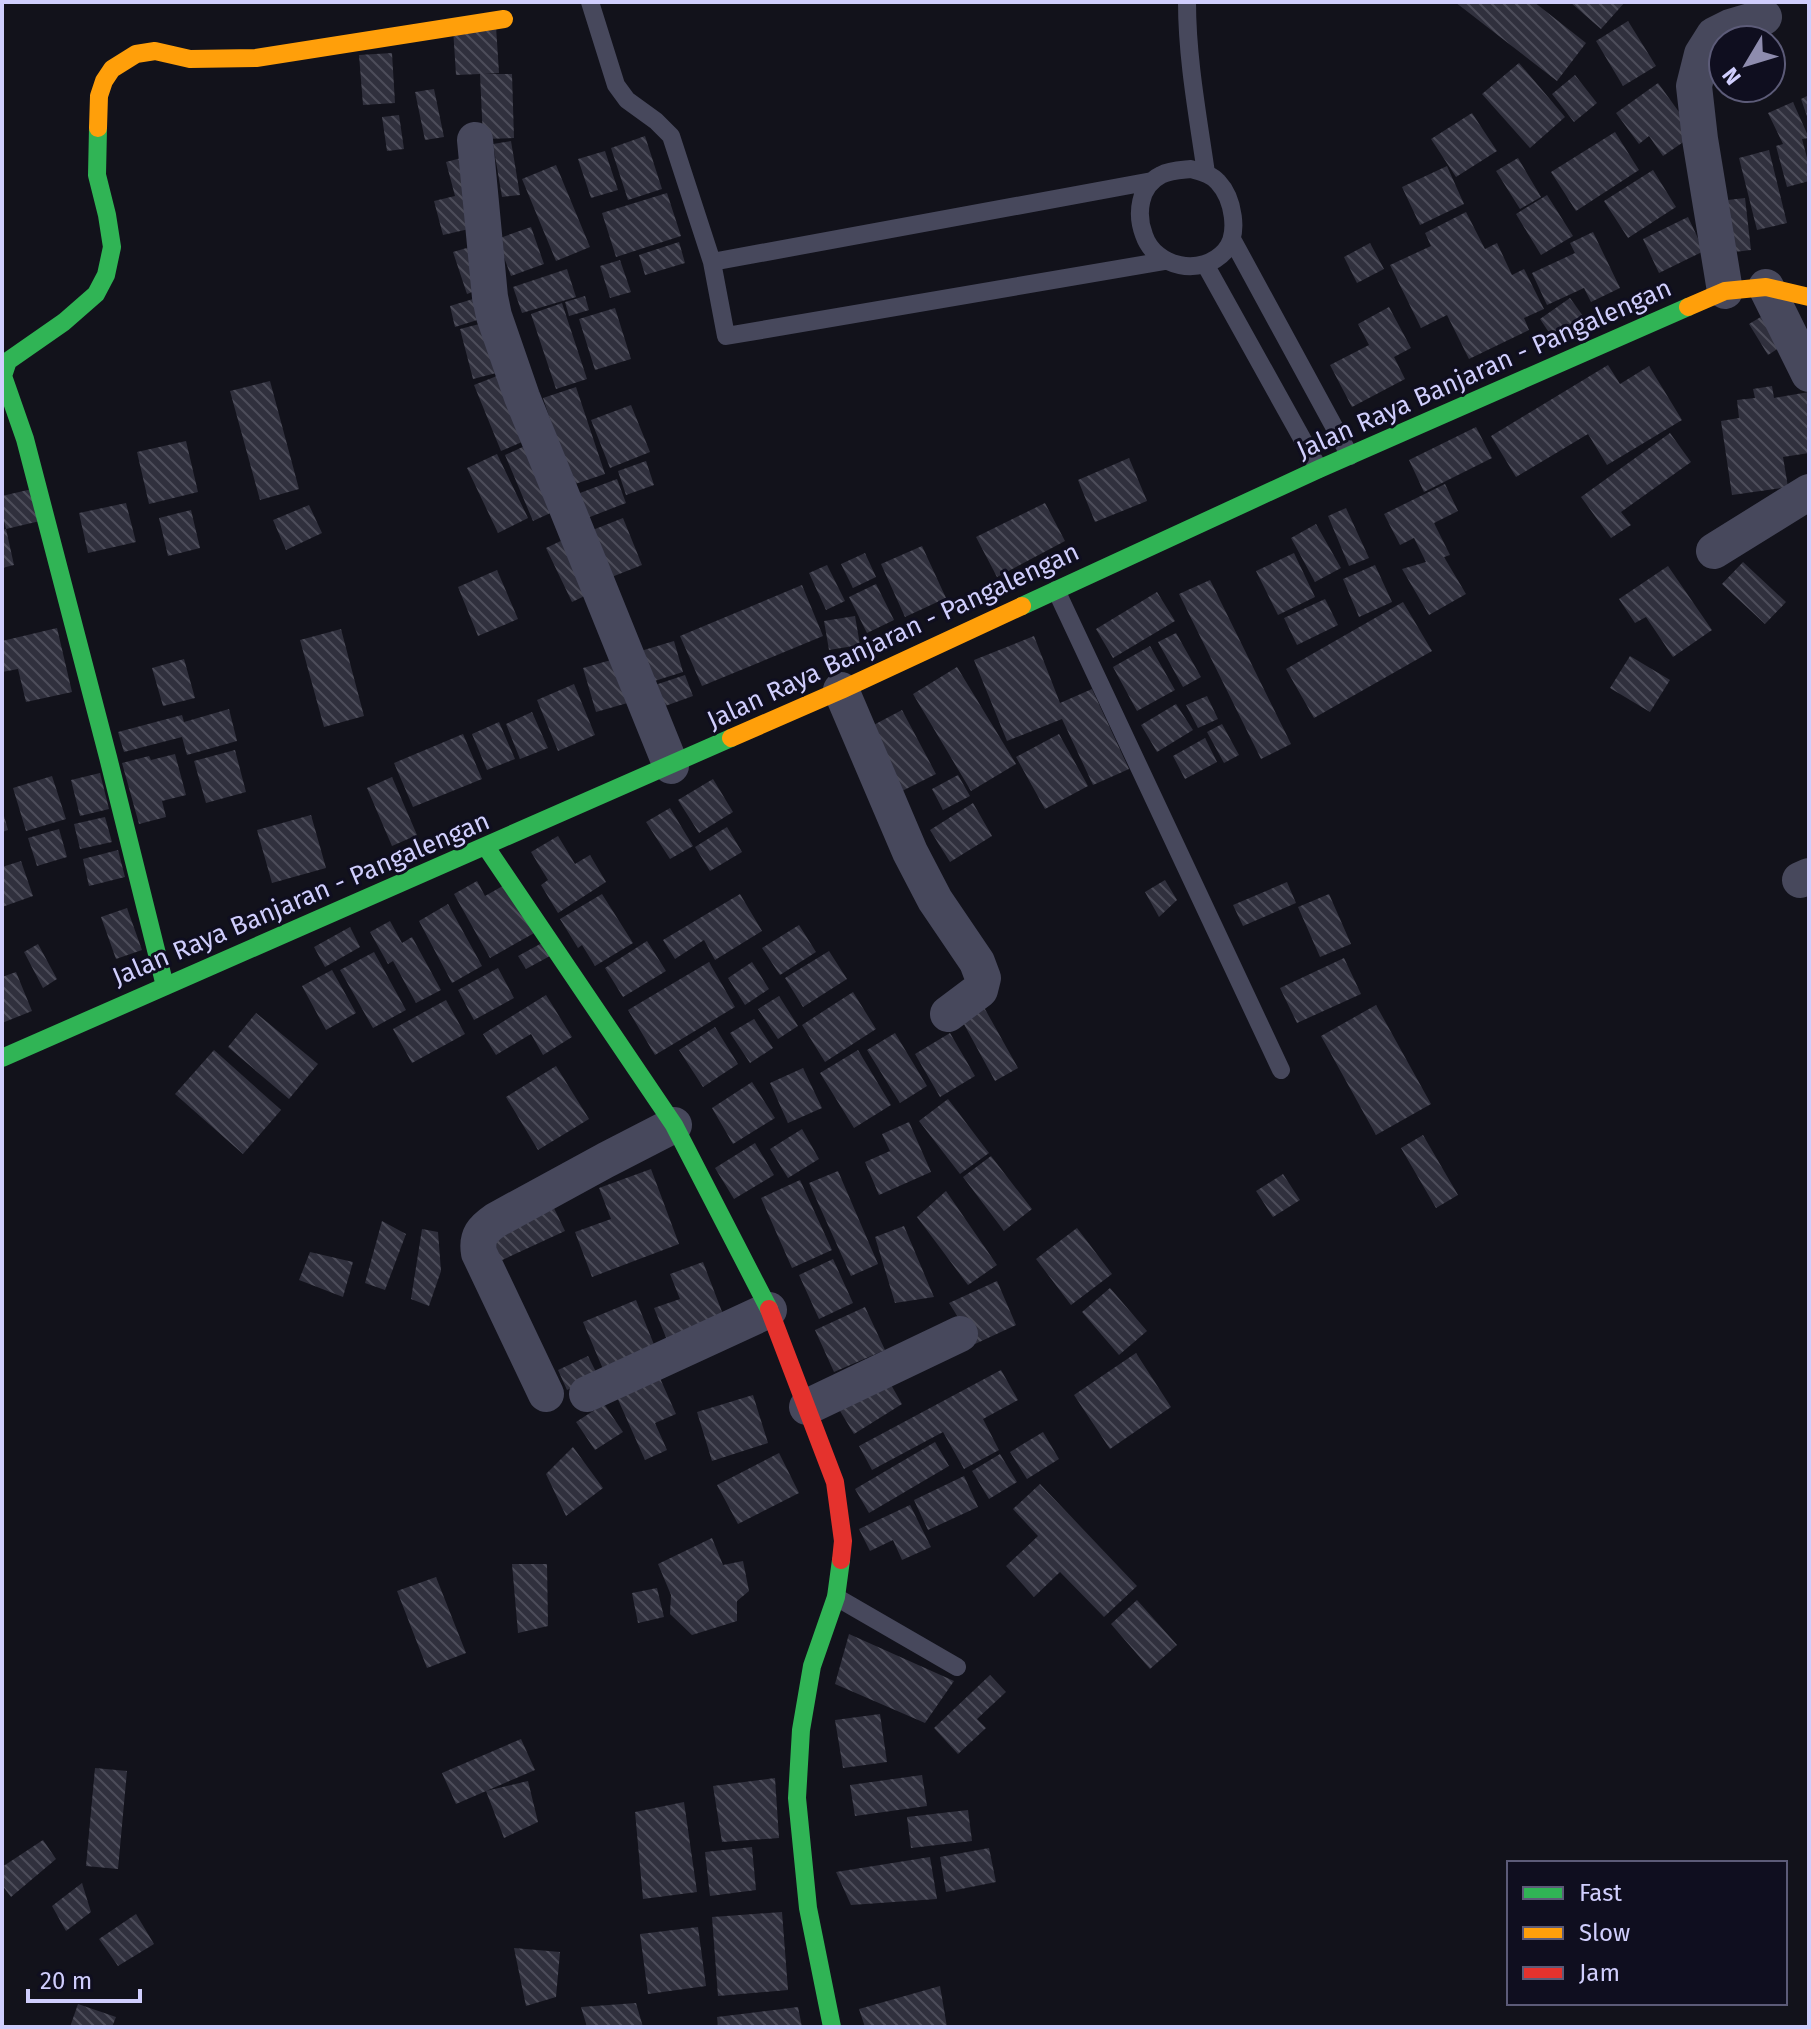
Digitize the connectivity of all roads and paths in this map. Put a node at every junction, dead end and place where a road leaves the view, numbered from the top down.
1 (590, 2) edge
2 (1187, 2) edge
3 (1764, 17) dead end
4 (504, 19) dead end
5 (475, 140) dead end
6 (1206, 173) junction
7 (1152, 181) junction
8 (1232, 239) junction
9 (1165, 261) junction
10 (712, 262) junction
11 (1205, 264) junction
12 (1766, 287) junction
13 (1725, 291) junction
14 (1809, 297) edge
15 (1809, 374) edge
16 (1350, 456) junction
17 (1319, 469) junction
18 (1809, 492) edge
19 (1714, 551) dead end
20 (1056, 590) junction
21 (841, 690) junction
22 (671, 766) junction
23 (486, 847) junction
24 (165, 986) junction
25 (948, 1014) dead end
26 (2, 1058) edge
27 (1281, 1070) dead end
28 (674, 1125) junction
29 (769, 1310) junction
30 (960, 1334) dead end
31 (546, 1394) dead end
32 (587, 1394) dead end
33 (807, 1407) junction
34 (836, 1597) junction
35 (957, 1667) dead end
36 (832, 2027) edge

1 - 10 lane
2 - 6 lane
3 - 13 street
4 - 24 street
5 - 22 street
6 - 7 lane
6 - 8 lane
7 - 9 lane
7 - 10 lane
8 - 11 lane
8 - 16 lane
9 - 10 lane
9 - 11 lane
11 - 17 lane
12 - 13 street, Jalan Raya Banjaran - Pangalengan
12 - 14 street, Jalan Raya Banjaran - Pangalengan
12 - 15 street
13 - 16 street, Jalan Raya Banjaran - Pangalengan
16 - 17 street, Jalan Raya Banjaran - Pangalengan
17 - 20 street, Jalan Raya Banjaran - Pangalengan
18 - 19 street
20 - 21 street, Jalan Raya Banjaran - Pangalengan
20 - 27 lane
21 - 22 street, Jalan Raya Banjaran - Pangalengan
21 - 25 street
22 - 23 street, Jalan Raya Banjaran - Pangalengan
23 - 24 street, Jalan Raya Banjaran - Pangalengan
23 - 28 street
24 - 26 street, Jalan Raya Banjaran - Pangalengan
28 - 29 street
28 - 31 street
29 - 32 street
29 - 33 street
30 - 33 street
33 - 34 street
34 - 35 lane
34 - 36 street

